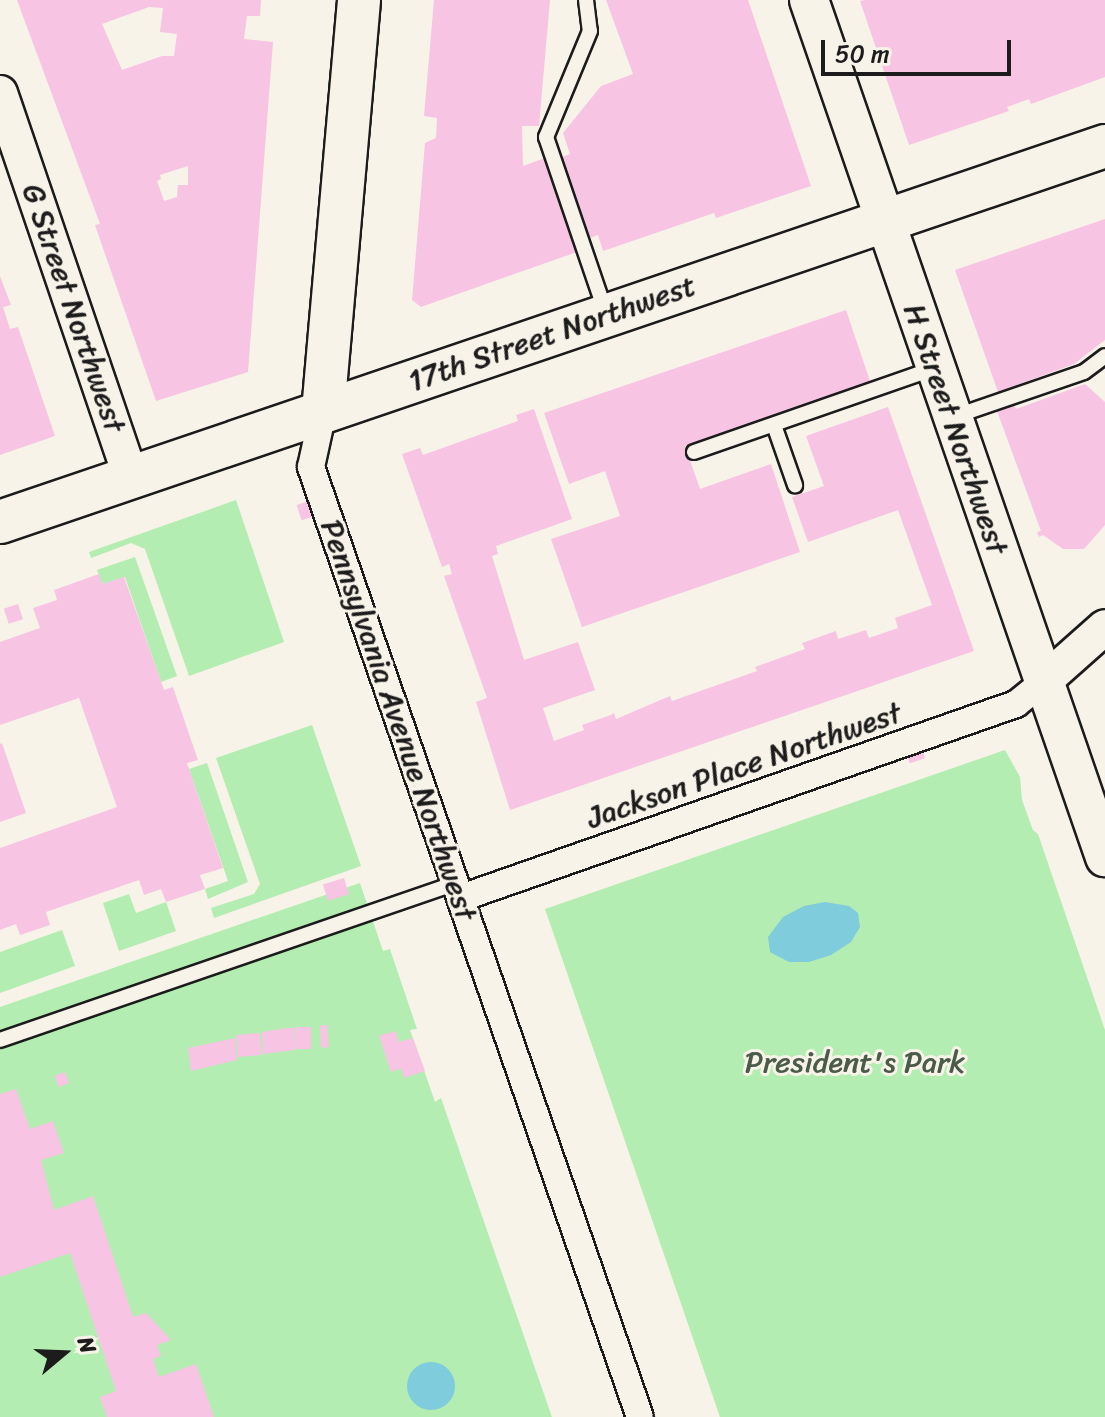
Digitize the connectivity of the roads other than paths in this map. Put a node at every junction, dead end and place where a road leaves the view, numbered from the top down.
1 (359, 0) edge
2 (586, 0) edge
3 (814, 2) edge
4 (0, 93) edge
5 (1105, 146) edge
6 (885, 220) junction
7 (606, 313) junction
8 (1105, 356) edge
9 (935, 368) junction
10 (323, 412) junction
11 (952, 418) junction
12 (774, 425) junction
13 (694, 452) dead end
14 (131, 477) junction
15 (795, 485) dead end
16 (0, 522) edge
17 (1105, 627) edge
18 (1042, 683) junction
19 (1105, 857) edge
20 (458, 890) junction
21 (0, 1040) edge
22 (640, 1417) edge

1 - 10 main road, Pennsylvania Avenue Northwest
2 - 7 lane
3 - 6 main road, H Street Northwest
4 - 14 street, G Street Northwest
5 - 6 main road, 17th Street Northwest
6 - 7 main road, 17th Street Northwest
6 - 9 main road, H Street Northwest
7 - 10 main road, 17th Street Northwest
8 - 11 lane
9 - 11 main road, H Street Northwest
9 - 12 lane
10 - 14 main road, 17th Street Northwest
10 - 20 street, Pennsylvania Avenue Northwest
11 - 18 main road, H Street Northwest
12 - 13 lane
12 - 15 lane
14 - 16 main road, 17th Street Northwest
17 - 18 street
18 - 19 main road, H Street Northwest
18 - 20 street, Jackson Place Northwest
20 - 21 lane
20 - 22 street, Pennsylvania Avenue Northwest

